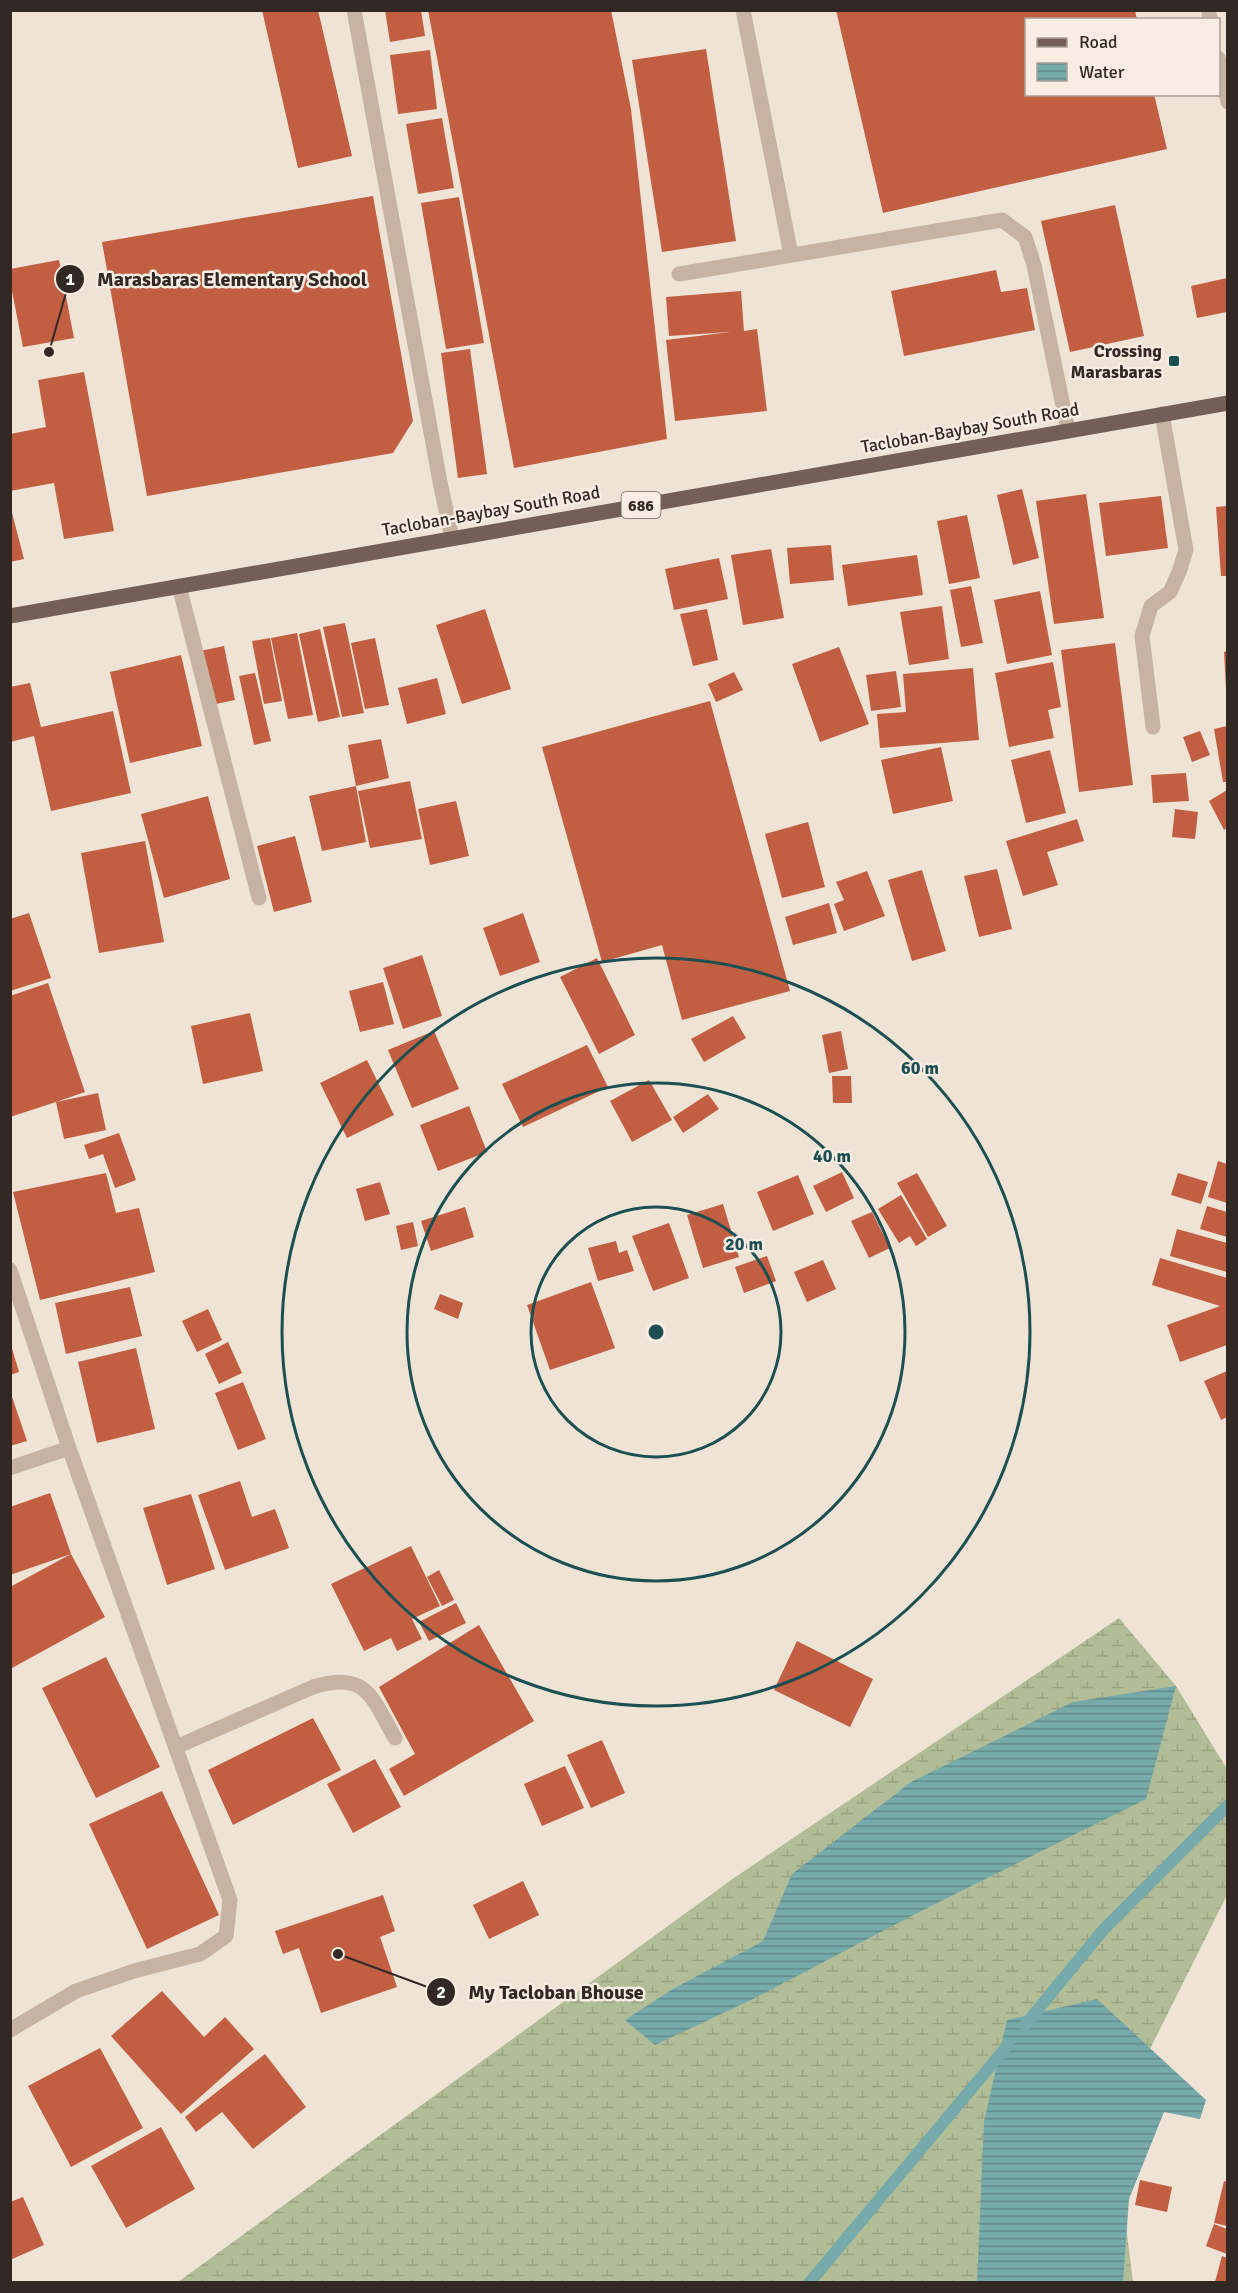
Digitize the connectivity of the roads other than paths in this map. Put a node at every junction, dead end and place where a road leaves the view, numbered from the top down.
1 (354, 10) edge
2 (742, 10) edge
3 (1220, 68) edge
4 (1227, 102) edge
5 (791, 255) junction
6 (679, 274) dead end
7 (1227, 403) edge
8 (1162, 414) junction
9 (1068, 430) junction
10 (452, 538) junction
11 (179, 586) junction
12 (10, 616) edge
13 (1153, 727) dead end
14 (259, 898) dead end
15 (10, 1270) edge
16 (69, 1448) junction
17 (10, 1468) edge
18 (395, 1738) dead end
19 (176, 1747) junction
20 (10, 2030) edge

1 - 10 street
2 - 5 street
3 - 4 street
5 - 6 street
5 - 9 street
7 - 8 main road, Tacloban-Baybay South Road / 686
8 - 9 main road, Tacloban-Baybay South Road / 686
8 - 13 street
9 - 10 main road, Tacloban-Baybay South Road / 686
10 - 11 main road, Tacloban-Baybay South Road / 686
11 - 12 main road, Tacloban-Baybay South Road / 686
11 - 14 street
15 - 16 street
16 - 17 street
16 - 19 street
18 - 19 street
19 - 20 street

